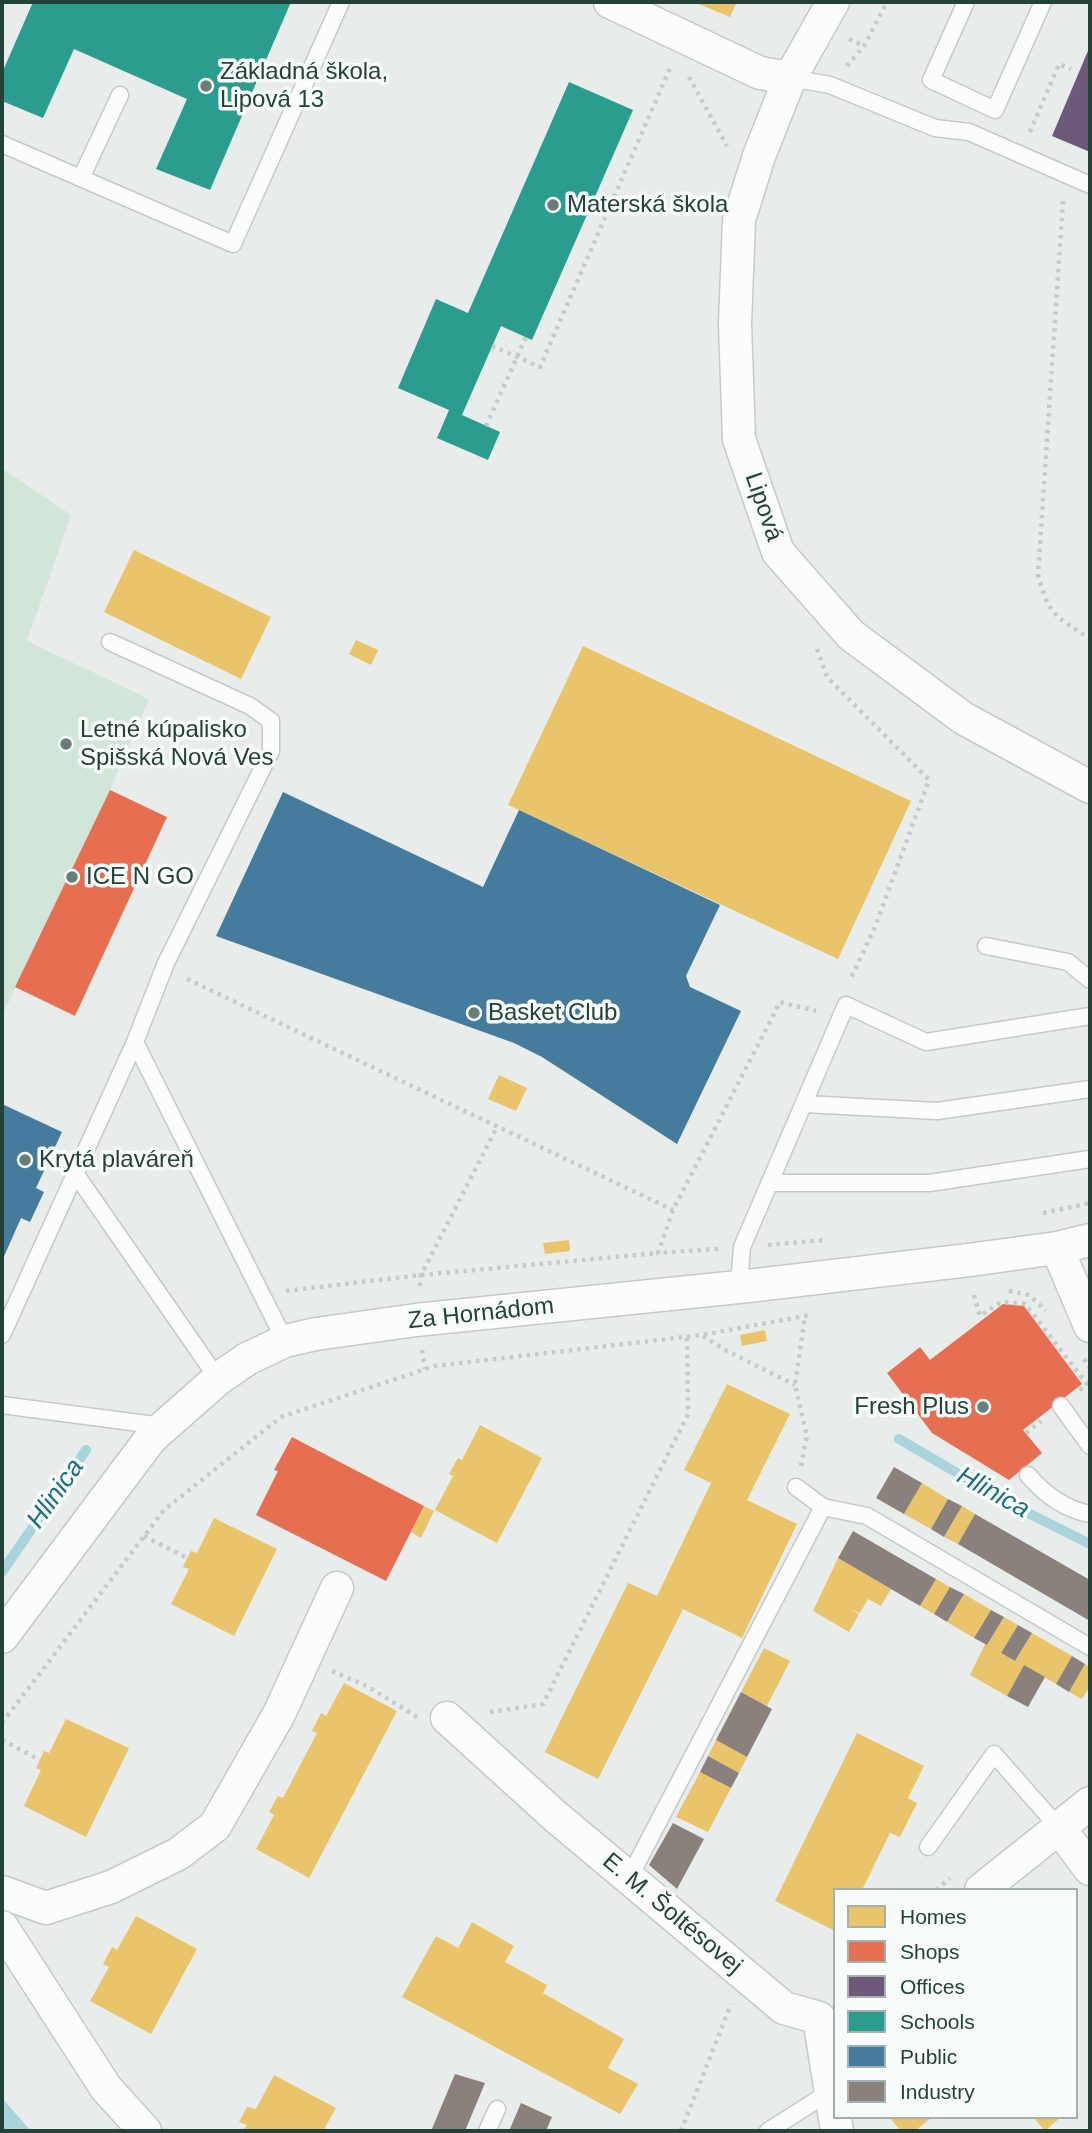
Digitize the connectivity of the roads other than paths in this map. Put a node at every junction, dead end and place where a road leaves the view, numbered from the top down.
1 (341, 2) edge
2 (833, 2) edge
3 (966, 2) edge
4 (1043, 2) edge
5 (624, 5) edge
6 (790, 78) junction
7 (120, 95) dead end
8 (2, 144) edge
9 (81, 178) junction
10 (1090, 185) edge
11 (110, 642) dead end
12 (1090, 787) edge
13 (986, 946) dead end
14 (1090, 980) edge
15 (1090, 1016) edge
16 (135, 1042) junction
17 (1090, 1088) edge
18 (805, 1104) junction
19 (1090, 1159) edge
20 (75, 1173) junction
21 (771, 1183) junction
22 (1090, 1240) edge
23 (1057, 1248) junction
24 (739, 1287) junction
25 (1090, 1326) edge
26 (2, 1335) edge
27 (285, 1341) junction
28 (218, 1379) junction
29 (2, 1405) edge
30 (1061, 1406) road end
31 (163, 1427) junction
32 (1090, 1446) edge
33 (1028, 1475) dead end
34 (796, 1487) road end
35 (823, 1507) junction
36 (1090, 1514) edge
37 (337, 1588) dead end
38 (2, 1637) edge
39 (1090, 1647) edge
40 (447, 1718) road end
41 (1090, 1802) edge
42 (1059, 1828) junction
43 (928, 1847) dead end
44 (1090, 1869) edge
45 (629, 1878) junction
46 (984, 1888) edge
47 (2, 1892) edge
48 (2, 1927) edge
49 (827, 2011) edge
50 (831, 2091) junction
51 (833, 2104) edge
52 (497, 2109) dead end
53 (772, 2130) edge
54 (145, 2131) edge
55 (487, 2131) edge

1 - 9 lane
2 - 6 street, Lipová
3 - 4 lane
5 - 6 street
6 - 10 lane
6 - 12 street, Lipová
7 - 9 lane
8 - 9 lane
11 - 16 lane
13 - 14 lane
15 - 18 lane
16 - 20 lane
16 - 27 lane
17 - 18 lane
18 - 21 lane
19 - 21 lane
20 - 26 lane
20 - 28 lane
21 - 24 lane
22 - 23 street, Za Hornádom
23 - 24 street, Za Hornádom
23 - 25 street
24 - 27 street, Za Hornádom
27 - 28 street, Za Hornádom
28 - 31 street, Za Hornádom
29 - 31 lane
30 - 32 lane
31 - 38 street, Za Hornádom
33 - 36 lane
34 - 35 lane
35 - 39 lane
35 - 45 lane
37 - 47 street
40 - 45 street, E. M. Šoltésovej
41 - 42 street
42 - 43 lane
42 - 44 street
42 - 46 street
45 - 49 street, E. M. Šoltésovej
48 - 54 street
49 - 50 street, E. M. Šoltésovej
50 - 51 street, E. M. Šoltésovej
50 - 53 lane
52 - 55 lane

